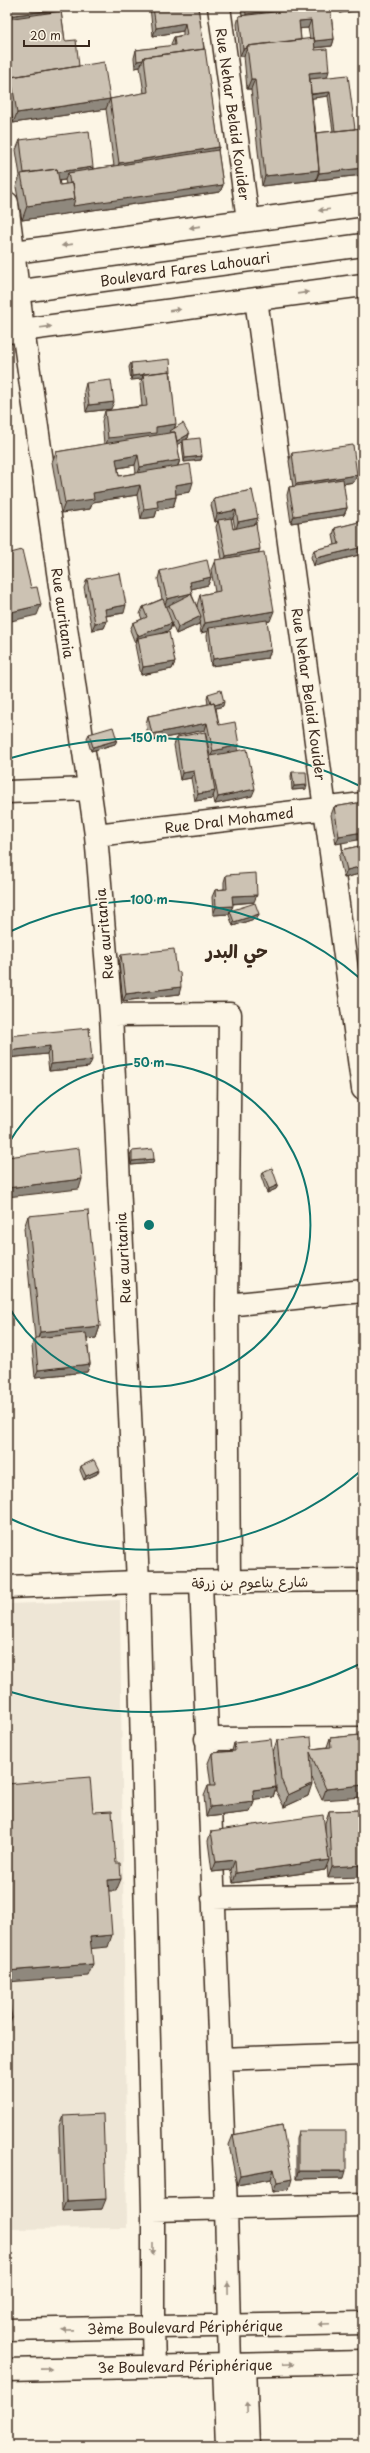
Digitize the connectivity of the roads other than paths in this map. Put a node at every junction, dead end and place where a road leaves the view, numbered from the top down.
1 (219, 7) edge
2 (7, 203) edge
3 (363, 205) edge
4 (248, 220) junction
5 (363, 245) edge
6 (10, 252) edge
7 (363, 285) edge
8 (13, 292) edge
9 (256, 299) junction
10 (15, 331) edge
11 (89, 789) junction
12 (7, 792) edge
13 (363, 804) edge
14 (324, 809) junction
15 (96, 835) junction
16 (111, 1015) junction
17 (363, 1089) edge
18 (363, 1290) edge
19 (227, 1305) junction
20 (363, 1580) edge
21 (138, 1582) junction
22 (229, 1582) junction
23 (201, 1583) junction
24 (7, 1587) edge
25 (363, 1738) edge
26 (206, 1739) junction
27 (363, 1895) edge
28 (213, 1898) junction
29 (363, 2054) edge
30 (220, 2059) junction
31 (363, 2205) edge
32 (226, 2208) junction
33 (153, 2210) junction
34 (363, 2323) edge
35 (229, 2327) junction
36 (153, 2328) junction
37 (7, 2330) edge
38 (363, 2362) edge
39 (233, 2365) junction
40 (154, 2367) junction
41 (7, 2370) edge
42 (227, 2446) edge
43 (248, 2446) edge

1 - 4 main road, Rue Nehar Belaid Kouider
2 - 6 main road, Rue auritania
3 -> 4 main road
4 -> 6 main road
5 - 8 main road, Boulevard Fares Lahouari
6 - 8 main road, Rue auritania
9 -> 7 main road
8 - 10 main road, Rue auritania
10 -> 9 main road
9 - 14 main road, Rue Nehar Belaid Kouider
10 - 11 main road, Rue auritania
11 - 12 main road
11 - 15 main road, Rue auritania
13 - 14 main road, Rue Dral Mohamed
14 - 15 main road, Rue Dral Mohamed
14 - 17 main road, Rue Nehar Belaid Kouider
15 - 16 main road, Rue auritania
16 - 19 main road
16 - 21 main road, Rue auritania
18 - 19 main road
19 - 22 main road
20 - 22 main road, شارع بناعوم بن زرقة
21 - 23 main road, شارع بناعوم بن زرقة
21 - 24 main road, شارع بناعوم بن زرقة
21 - 33 main road, Rue auritania
22 - 23 main road, شارع بناعوم بن زرقة
23 - 26 main road
25 - 26 main road
26 - 28 main road
27 - 28 main road
28 - 30 main road
29 - 30 main road
30 - 32 main road
31 - 32 main road
32 - 33 main road
35 -> 32 main road
33 -> 36 main road, Rue auritania
34 -> 35 main road, 3ème Boulevard Périphérique
35 - 36 main road, 3ème Boulevard Périphérique
35 - 39 main road
36 -> 37 main road, 3ème Boulevard Périphérique
36 - 40 main road, Rue auritania
39 -> 38 main road, 3e Boulevard Périphérique
39 - 40 main road, 3e Boulevard Périphérique
39 - 42 main road
43 -> 39 main road
41 -> 40 main road, 3e Boulevard Périphérique

